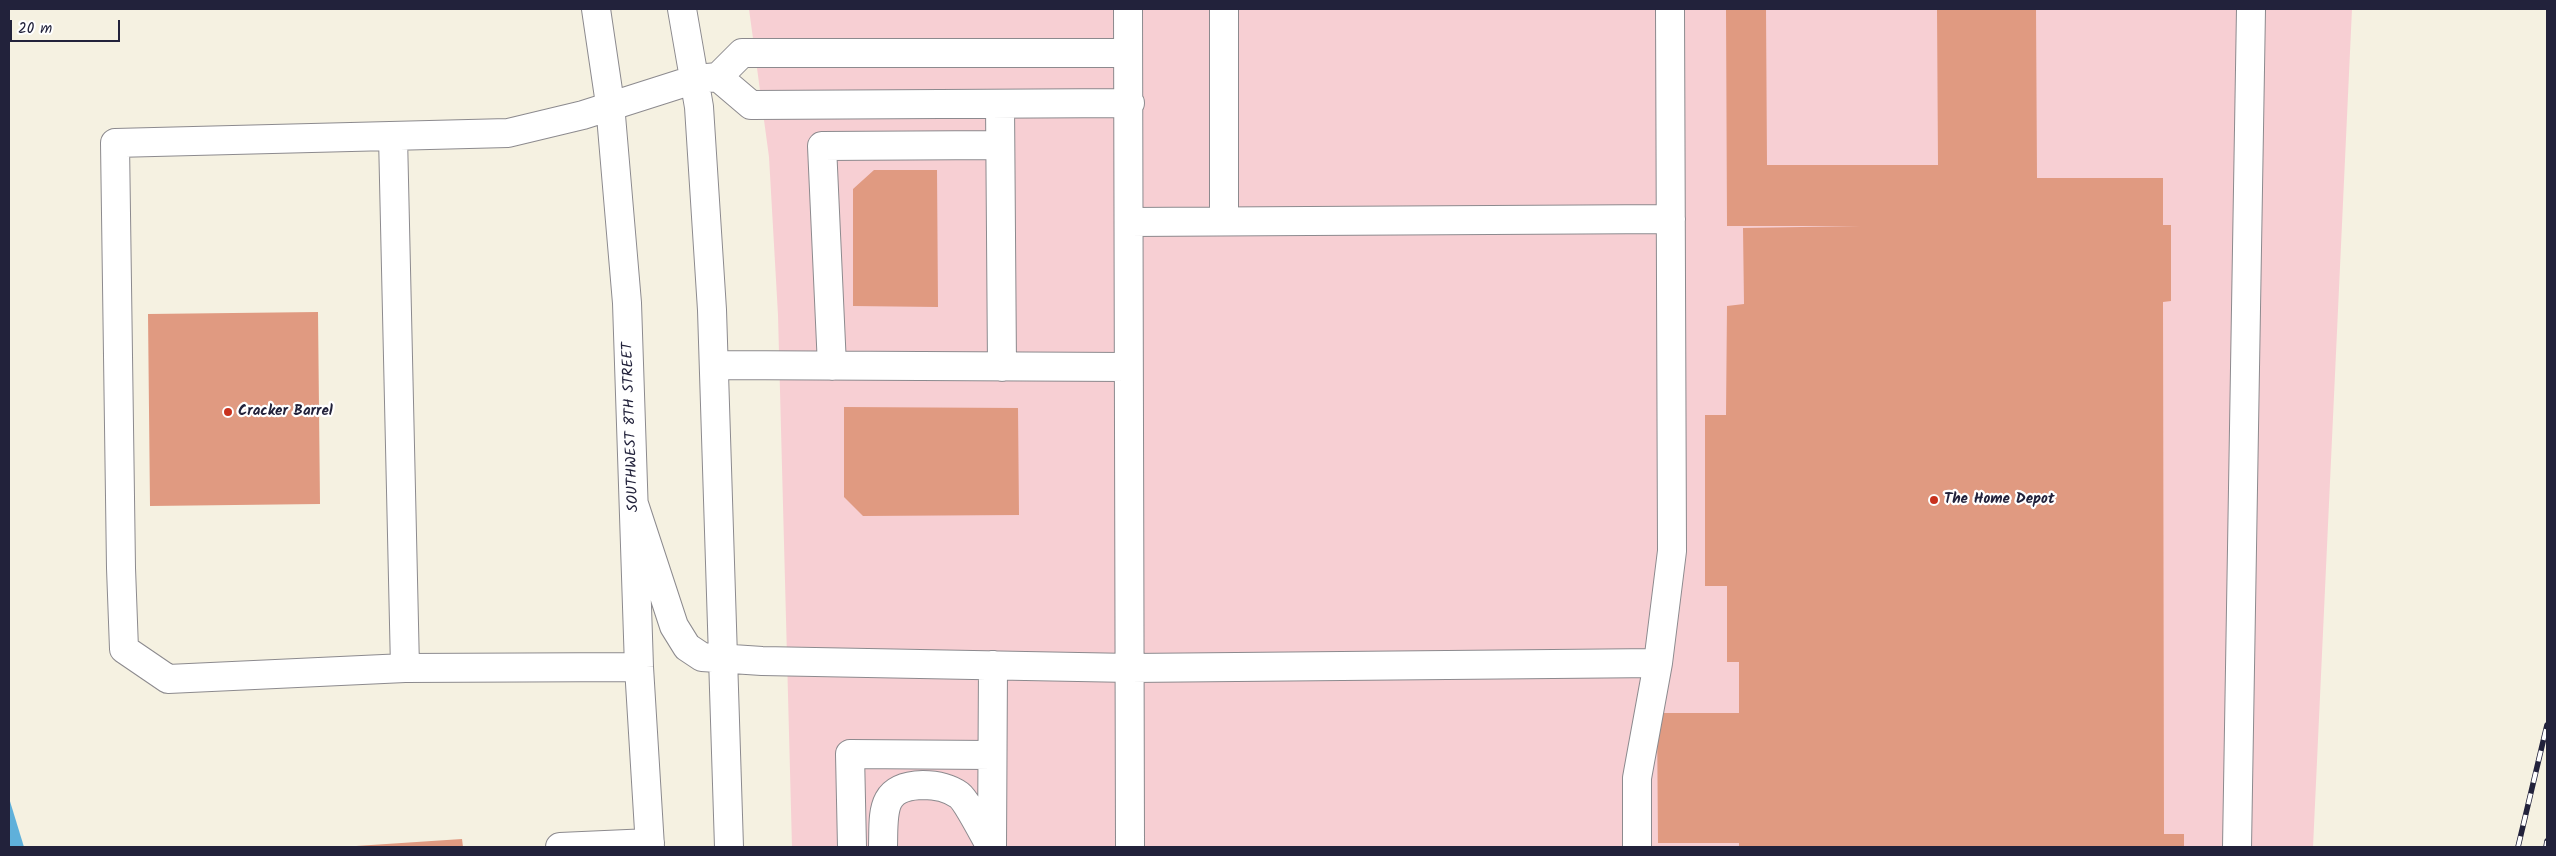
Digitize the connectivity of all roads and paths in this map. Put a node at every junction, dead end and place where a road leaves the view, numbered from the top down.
1 (596, 9) edge
2 (682, 9) edge
3 (1128, 9) edge
4 (1224, 9) edge
5 (1670, 9) edge
6 (2251, 9) edge
7 (1128, 53) junction
8 (707, 78) junction
9 (1130, 103) junction
10 (610, 104) junction
11 (1000, 104) junction
12 (393, 136) junction
13 (1000, 145) junction
14 (1671, 219) junction
15 (1129, 222) junction
16 (1224, 222) junction
17 (714, 365) junction
18 (832, 366) junction
19 (1002, 366) junction
20 (1128, 367) junction
21 (634, 504) junction
22 (724, 660) junction
23 (1658, 663) junction
24 (993, 665) junction
25 (639, 667) junction
26 (405, 668) junction
27 (1131, 668) junction
28 (992, 755) junction
29 (650, 845) edge
30 (560, 847) edge
31 (729, 847) edge
32 (852, 847) edge
33 (883, 847) edge
34 (992, 847) edge
35 (1130, 847) edge
36 (1637, 847) edge
37 (2237, 847) edge

1 - 10 street, SOUTHWEST 8TH STREET
2 - 8 street
3 - 7 street
4 - 16 street
5 - 14 street
6 - 37 street
7 - 8 street
7 - 9 street
8 - 10 street
8 - 11 street
8 - 17 street
9 - 11 street
9 - 15 street
10 - 12 street
10 - 21 street, SOUTHWEST 8TH STREET
11 - 13 street
12 - 26 street
12 - 26 street
13 - 18 street
13 - 19 street
14 - 16 street
14 - 23 street
15 - 16 street
15 - 20 street
17 - 18 street
17 - 22 street
18 - 19 street
19 - 20 street
20 - 27 street
21 - 22 street
21 - 25 street, SOUTHWEST 8TH STREET
22 - 24 street
22 - 31 street
23 - 27 street
23 - 36 street
24 - 27 street
24 - 28 street
25 - 26 street
25 - 29 street, SOUTHWEST 8TH STREET
27 - 35 street
28 - 32 street
28 - 34 street
29 - 30 street
33 - 34 street

